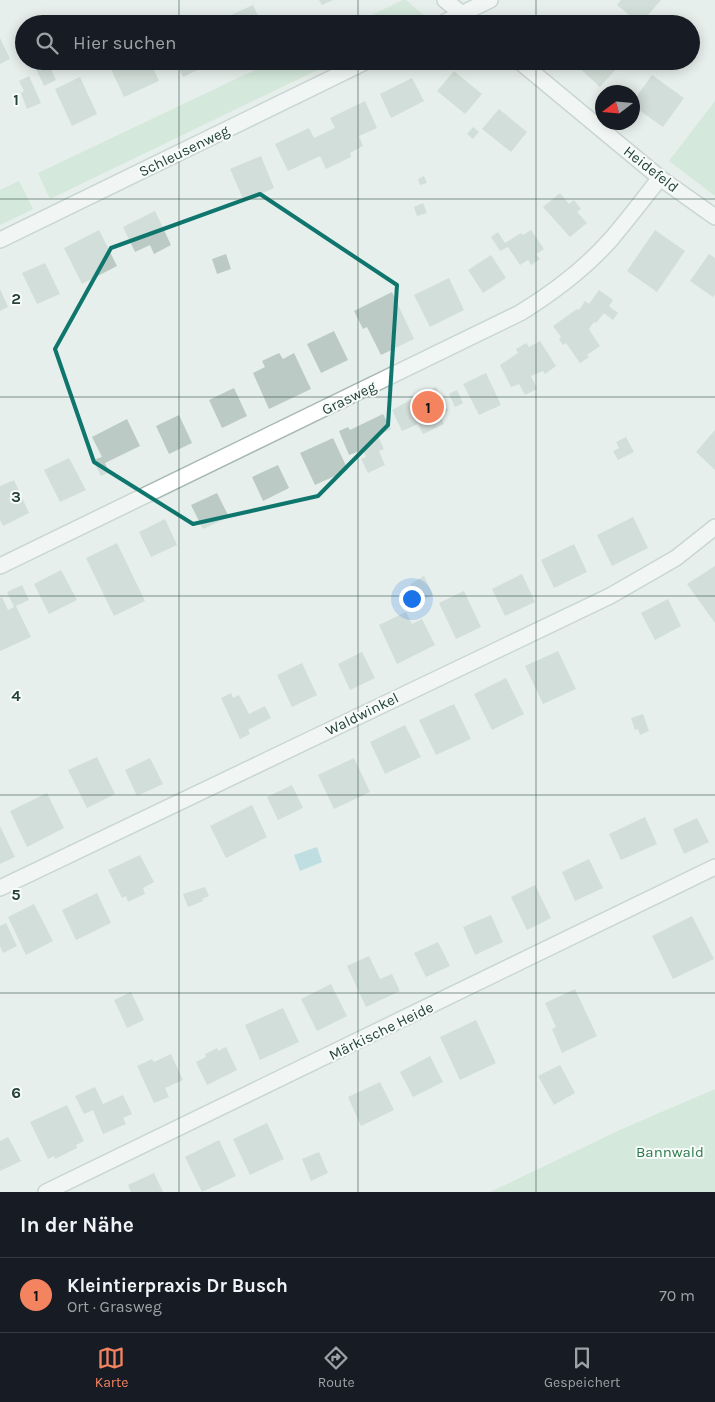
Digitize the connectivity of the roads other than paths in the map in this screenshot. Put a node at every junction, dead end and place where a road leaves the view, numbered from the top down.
1 (445, 0) edge
2 (490, 0) edge
3 (461, 13) junction
4 (457, 15) edge
5 (463, 15) edge
6 (349, 70) edge
7 (530, 70) edge
8 (660, 178) junction
9 (715, 217) edge
10 (0, 240) edge
11 (715, 526) edge
12 (0, 566) edge
13 (715, 867) edge
14 (0, 888) edge
15 (46, 1192) edge

1 - 3 street
2 - 3 street
3 - 4 street
3 - 5 street
6 - 10 street, Schleusenweg
7 - 8 street, Heidefeld
8 - 9 street, Heidefeld
8 - 12 street, Grasweg
11 - 14 street, Waldwinkel
13 - 15 street, Märkische Heide

